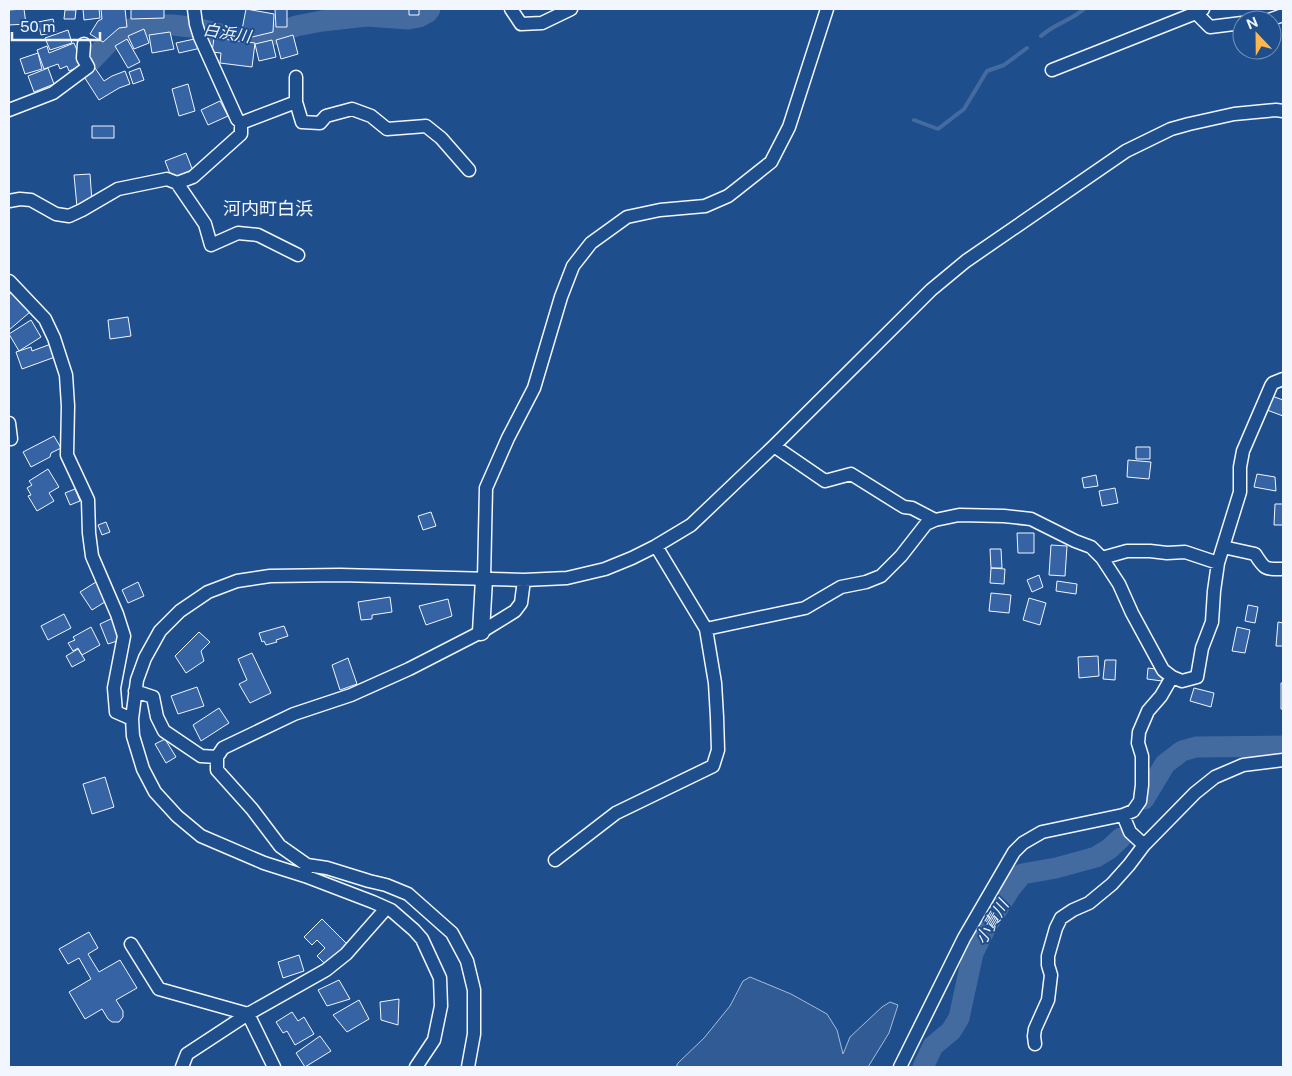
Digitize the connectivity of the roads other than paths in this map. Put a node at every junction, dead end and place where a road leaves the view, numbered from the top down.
1 (194, 9) edge
2 (511, 9) edge
3 (571, 9) edge
4 (827, 9) edge
5 (1200, 11) edge
6 (1232, 24) edge
7 (84, 44) dead end
8 (1052, 70) dead end
9 (296, 77) dead end
10 (296, 102) junction
11 (9, 110) edge
12 (1283, 111) edge
13 (241, 122) junction
14 (469, 170) dead end
15 (177, 183) junction
16 (9, 201) edge
17 (298, 255) dead end
18 (9, 281) edge
19 (1283, 379) edge
20 (9, 423) edge
21 (11, 439) dead end
22 (774, 446) junction
23 (936, 520) junction
24 (656, 546) junction
25 (1223, 547) junction
26 (1102, 558) junction
27 (1218, 563) junction
28 (1283, 569) edge
29 (484, 579) junction
30 (524, 580) junction
31 (706, 629) junction
32 (481, 632) junction
33 (1172, 677) junction
34 (135, 691) junction
35 (132, 719) junction
36 (217, 758) junction
37 (1283, 760) edge
38 (1123, 815) junction
39 (1144, 845) junction
40 (555, 860) dead end
41 (306, 870) junction
42 (384, 907) junction
43 (131, 944) dead end
44 (248, 1014) junction
45 (1035, 1044) dead end
46 (182, 1067) edge
47 (274, 1067) edge
48 (416, 1067) edge
49 (468, 1067) edge
50 (900, 1067) edge

1 - 13 street
2 - 3 street
4 - 29 street
5 - 6 street
5 - 8 street
7 - 11 street
9 - 10 street
10 - 13 street
10 - 14 street
12 - 22 street
13 - 15 street
15 - 16 street
15 - 17 street
18 - 35 street
19 - 25 street
20 - 21 street
22 - 23 street
22 - 24 street
23 - 26 street
23 - 31 street
24 - 30 street
24 - 31 street
25 - 27 street
25 - 28 street
26 - 27 street
26 - 33 street
27 - 33 street
29 - 30 street
29 - 32 main road
29 - 34 street
30 - 32 street
31 - 40 street
32 - 36 street
33 - 38 street
34 - 35 street
34 - 36 street
35 - 41 street
36 - 41 street
37 - 39 street
38 - 39 street
38 - 50 street
39 - 45 street
41 - 42 street
41 - 49 street
42 - 44 street
42 - 48 street
43 - 44 street
44 - 46 street
44 - 47 street

